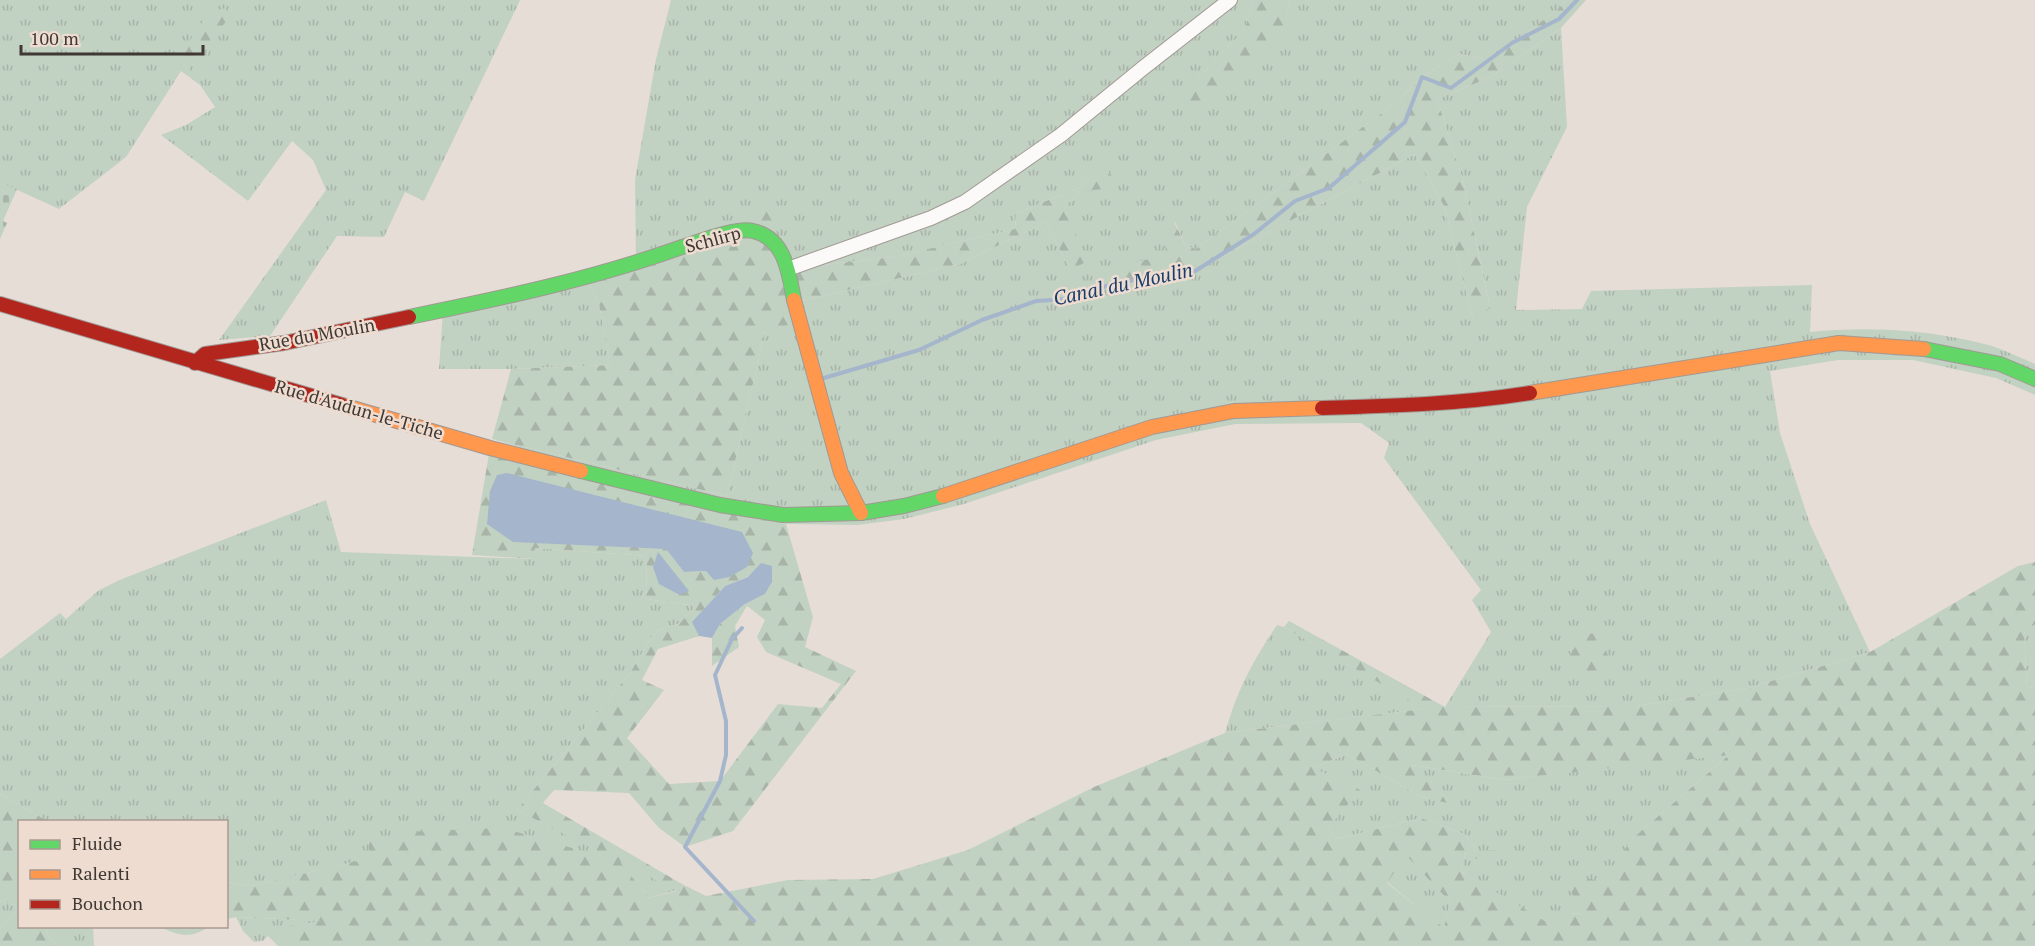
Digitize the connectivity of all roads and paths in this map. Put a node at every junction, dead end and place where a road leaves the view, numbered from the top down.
1 (1230, 0) edge
2 (788, 269) junction
3 (0, 304) edge
4 (443, 312) joint
5 (195, 363) junction
6 (2035, 379) edge
7 (861, 513) junction

1 - 2 street
2 - 4 main road, Schlirp
2 - 7 main road, Schlirp
3 - 5 main road, Rue d'Audun-le-Tiche
4 - 5 main road, Rue du Moulin
5 - 7 main road, Rue d'Audun-le-Tiche
6 - 7 main road, Rue d'Audun-le-Tiche

